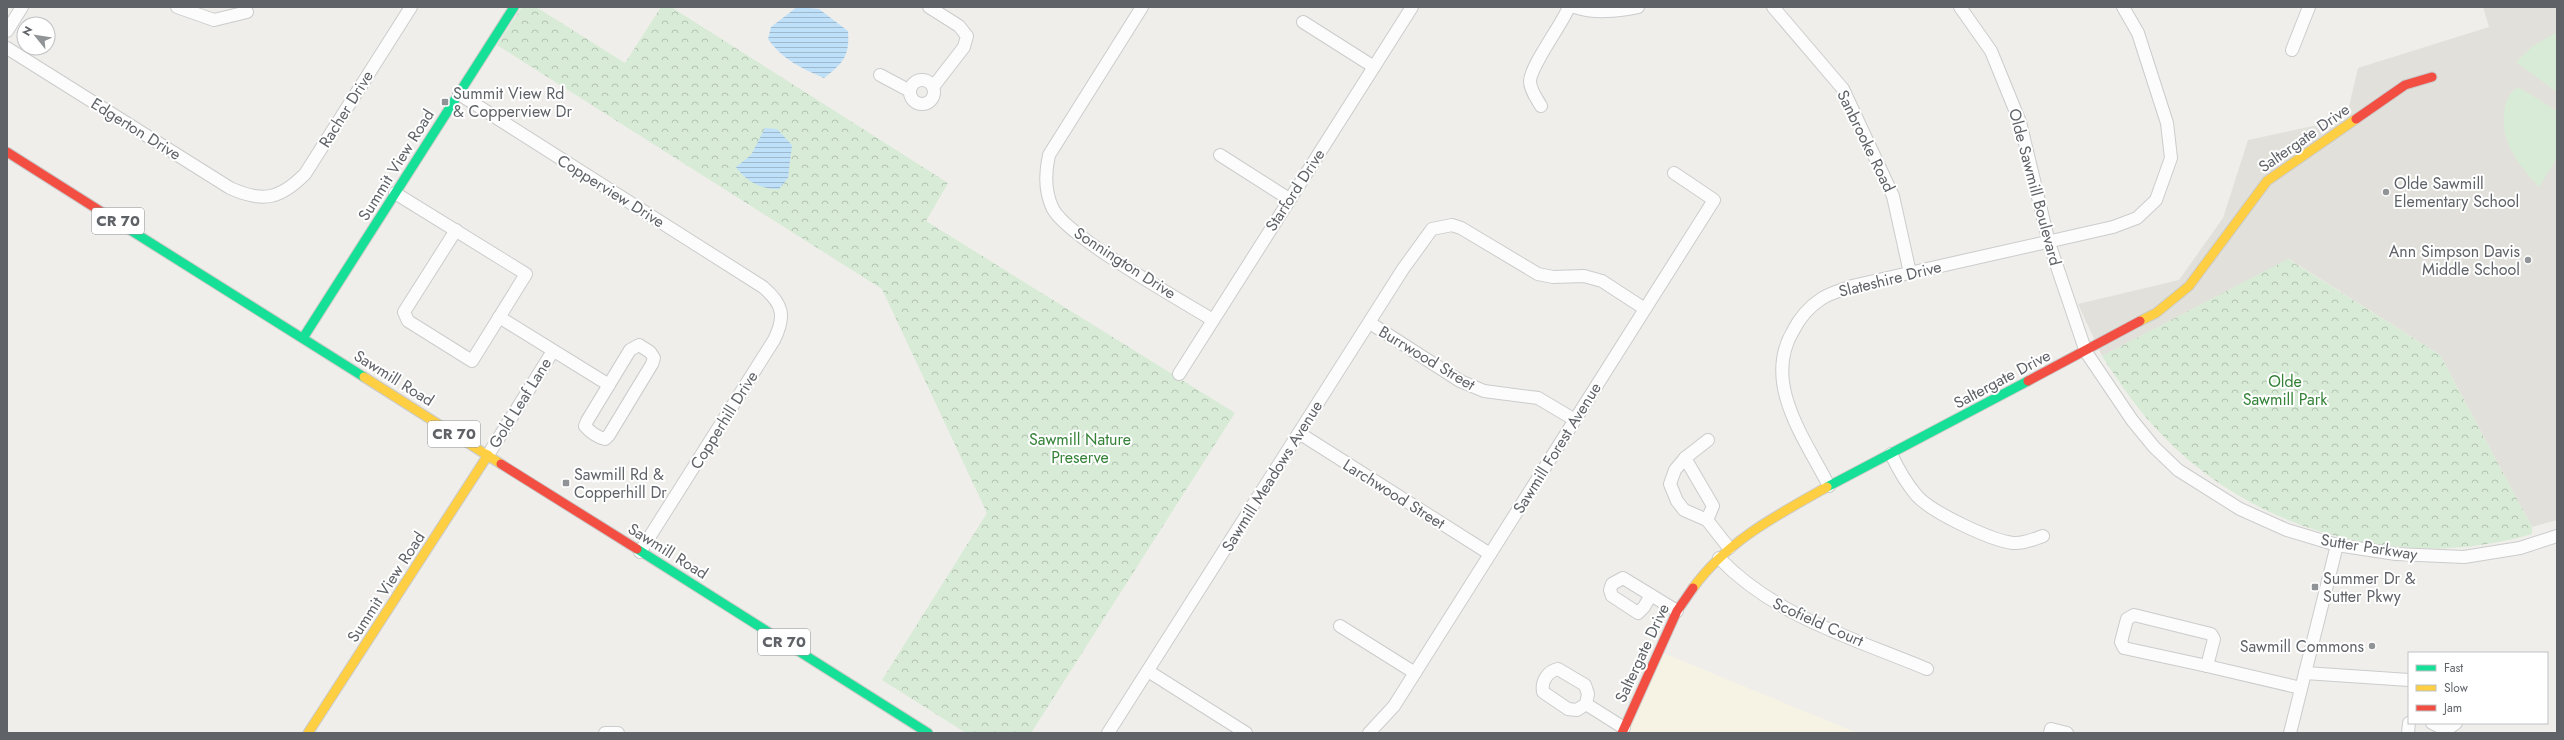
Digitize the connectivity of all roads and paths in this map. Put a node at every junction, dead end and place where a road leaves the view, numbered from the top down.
1 (22, 7) edge
2 (177, 7) edge
3 (411, 7) edge
4 (514, 7) edge
5 (929, 7) edge
6 (1142, 7) edge
7 (1412, 7) edge
8 (1568, 7) edge
9 (1575, 7) edge
10 (1638, 7) edge
11 (1773, 7) edge
12 (1960, 7) edge
13 (2123, 7) edge
14 (2309, 7) edge
15 (247, 12) dead end
16 (1303, 22) dead end
17 (7, 31) edge
18 (7, 48) edge
19 (2292, 50) dead end
20 (1374, 67) junction
21 (880, 76) dead end
22 (2432, 77) dead end
23 (933, 87) junction
24 (910, 91) junction
25 (459, 94) junction
26 (1541, 106) dead end
27 (7, 152) edge
28 (1220, 155) dead end
29 (1674, 174) dead end
30 (396, 193) junction
31 (270, 197) joint
32 (1289, 199) junction
33 (456, 230) junction
34 (2049, 243) junction
35 (1910, 273) junction
36 (763, 287) joint
37 (1645, 309) junction
38 (499, 316) junction
39 (1213, 320) junction
40 (1370, 323) junction
41 (303, 338) junction
42 (553, 351) junction
43 (2086, 352) junction
44 (1179, 374) dead end
45 (609, 385) junction
46 (1575, 420) junction
47 (1299, 433) junction
48 (1708, 440) dead end
49 (1892, 454) junction
50 (488, 455) junction
51 (1685, 458) junction
52 (1829, 486) junction
53 (1707, 520) junction
54 (2043, 536) dead end
55 (2557, 536) edge
56 (2337, 545) junction
57 (1728, 548) junction
58 (640, 552) junction
59 (1490, 554) junction
60 (1719, 558) junction
61 (1650, 595) dead end
62 (1677, 612) junction
63 (1340, 626) dead end
64 (2207, 666) junction
65 (1926, 669) dead end
66 (1148, 671) junction
67 (1415, 673) junction
68 (2305, 673) junction
69 (2408, 680) edge
70 (2301, 688) junction
71 (1586, 704) dead end
72 (2434, 724) edge
73 (2455, 724) edge
74 (1623, 730) edge
75 (308, 733) edge
76 (605, 733) edge
77 (618, 733) edge
78 (928, 733) edge
79 (1108, 733) edge
80 (1246, 733) edge
81 (1369, 733) edge
82 (2050, 733) edge
83 (2067, 733) edge
84 (2290, 733) edge

1 - 17 street
2 - 15 street
3 - 31 street, Racher Drive
4 - 25 street, Summit View Road
5 - 23 street
6 - 39 street, Sonnington Drive
7 - 20 street, Starford Drive
8 - 26 street
9 - 10 street
11 - 35 street, Sanbrooke Road
12 - 34 street, Olde Sawmill Boulevard
13 - 34 street, Slateshire Drive
14 - 19 street
16 - 20 street
18 - 31 street, Edgerton Drive
20 - 32 street, Starford Drive
21 - 24 street
22 - 43 street, Saltergate Drive
23 - 24 street
23 - 24 street
25 - 30 street, Summit View Road
25 - 36 street, Copperview Drive
27 - 41 street, Sawmill Road / CR 70
28 - 32 street
29 - 37 street, Sawmill Forest Avenue
30 - 33 street
30 - 41 street, Summit View Road
32 - 39 street, Starford Drive
33 - 38 street
33 - 38 street
34 - 35 street, Slateshire Drive
34 - 43 street, Olde Sawmill Boulevard
35 - 52 street, Slateshire Drive
36 - 58 street, Copperhill Drive
37 - 40 street, Sawmill Meadows Avenue
37 - 46 street, Sawmill Forest Avenue
38 - 42 street, Gold Leaf Lane
39 - 44 street, Starford Drive
40 - 46 street, Burrwood Street
40 - 47 street, Sawmill Meadows Avenue
41 - 50 street, Sawmill Road / CR 70
42 - 45 street, Gold Leaf Lane
42 - 50 street, Gold Leaf Lane
43 - 49 street, Saltergate Drive
43 - 56 street, Sutter Parkway
45 - 45 street
46 - 59 street, Sawmill Forest Avenue
47 - 59 street, Larchwood Street
47 - 66 street, Sawmill Meadows Avenue
48 - 51 street
49 - 52 street, Saltergate Drive
49 - 54 street
50 - 58 street, Sawmill Road / CR 70
50 - 75 street, Summit View Road
51 - 53 street
51 - 53 street
52 - 57 street, Saltergate Drive
53 - 57 street
55 - 56 street, Sutter Parkway
56 - 68 street
57 - 60 street, Saltergate Drive
58 - 78 street, Sawmill Road / CR 70
59 - 67 street, Sawmill Forest Avenue
60 - 62 street, Saltergate Drive
60 - 65 street, Scofield Court
61 - 62 street
62 - 74 street, Saltergate Drive
63 - 67 street
64 - 64 street
64 - 70 street
66 - 79 street, Sawmill Meadows Avenue
66 - 80 street
67 - 81 street, Sawmill Forest Avenue
68 - 69 street
68 - 70 street
70 - 84 street
71 - 74 street
72 - 73 street
76 - 77 street
82 - 83 street

